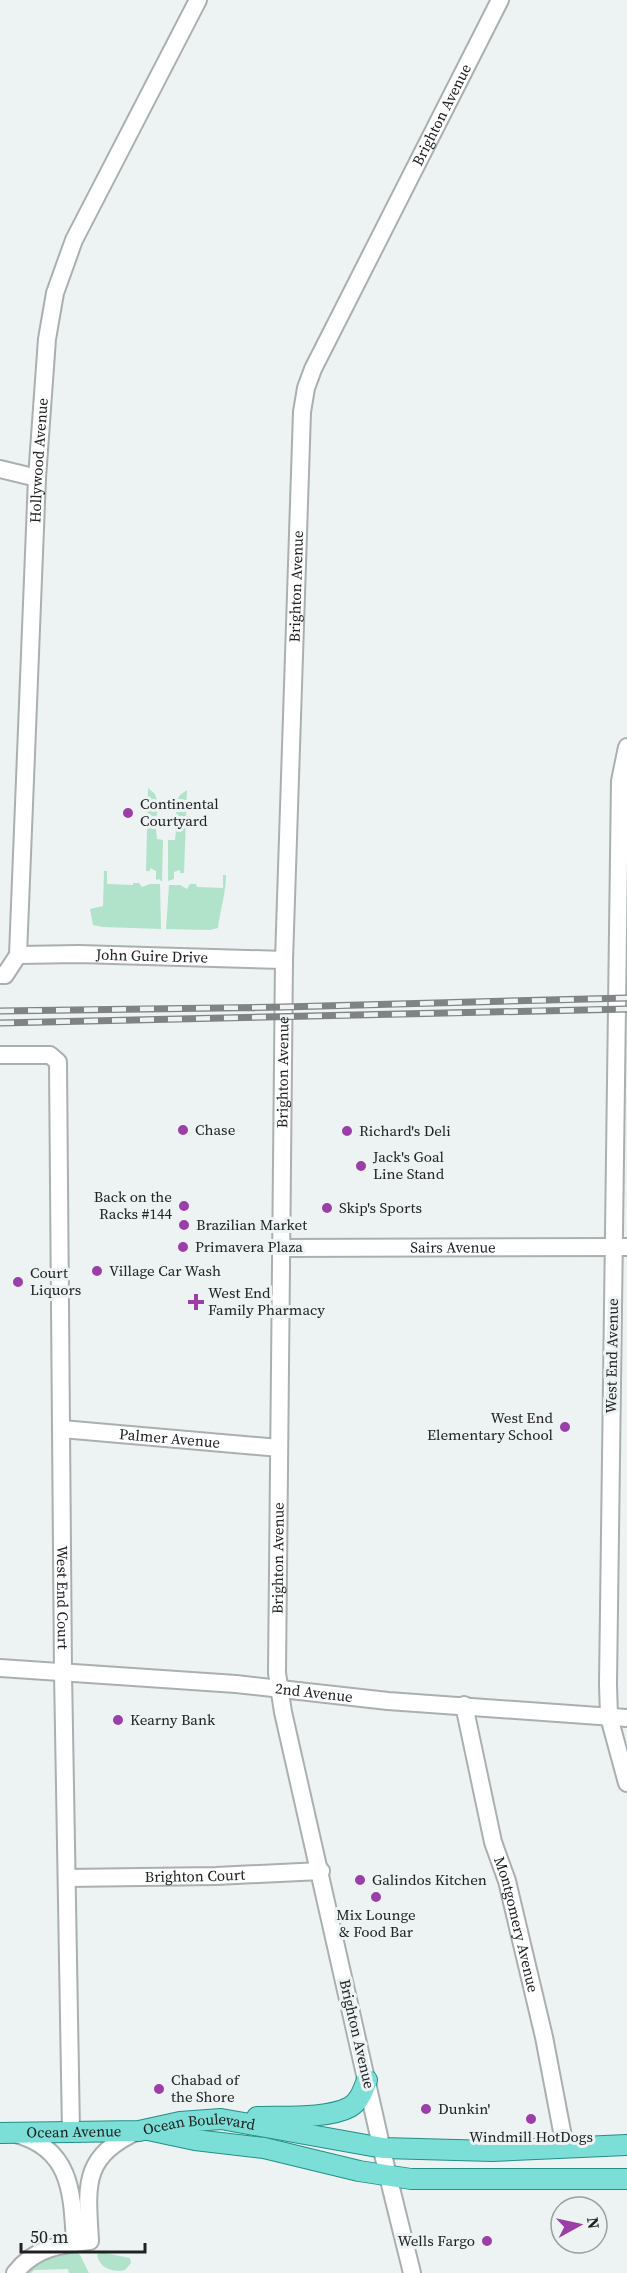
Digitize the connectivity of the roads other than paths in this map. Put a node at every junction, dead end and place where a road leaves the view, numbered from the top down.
1 (198, 0) edge
2 (501, 0) edge
3 (0, 469) edge
4 (37, 478) junction
5 (627, 747) edge
6 (18, 955) junction
7 (284, 960) junction
8 (0, 975) edge
9 (0, 1056) edge
10 (620, 1247) edge
11 (281, 1248) junction
12 (62, 1428) junction
13 (279, 1448) junction
14 (0, 1668) edge
15 (63, 1672) junction
16 (279, 1690) junction
17 (464, 1705) junction
18 (609, 1717) junction
19 (627, 1718) edge
20 (627, 1783) edge
21 (321, 1871) junction
22 (67, 1878) junction
23 (368, 2080) junction
24 (221, 2119) junction
25 (142, 2130) junction
26 (71, 2132) junction
27 (6, 2133) edge
28 (627, 2145) edge
29 (565, 2146) junction
30 (383, 2148) junction
31 (388, 2176) junction
32 (627, 2179) edge
33 (72, 2208) junction
34 (82, 2242) junction
35 (52, 2247) junction
36 (15, 2273) edge
37 (412, 2273) edge

1 - 4 street, Hollywood Avenue
2 - 7 street, Brighton Avenue
3 - 4 street
4 - 6 street, Hollywood Avenue
5 - 10 street, West End Avenue
6 - 7 street, John Guire Drive
6 - 8 street
7 - 11 street, Brighton Avenue
9 - 12 street, West End Court
10 - 11 street, Sairs Avenue
10 - 18 street, West End Avenue
11 - 13 street, Brighton Avenue
12 - 13 street, Palmer Avenue
12 - 15 street, West End Court
13 - 16 street, Brighton Avenue
14 - 15 street, 2nd Avenue
15 - 16 street, 2nd Avenue
15 - 22 street, West End Court
16 - 17 street, 2nd Avenue
16 - 21 street, Brighton Avenue
17 - 18 street, 2nd Avenue
17 - 29 street, Montgomery Avenue
18 - 19 street, 2nd Avenue
18 - 20 street, West End Avenue
21 - 22 street, Brighton Court
21 - 23 street, Brighton Avenue
22 - 26 street, West End Court
23 - 24 main road
23 - 30 street, Brighton Avenue
24 - 25 main road, Ocean Boulevard
24 - 30 main road, Ocean Boulevard
25 - 26 main road, Ocean Avenue
25 - 31 main road, Ocean Boulevard
25 - 34 street
26 - 27 main road, Ocean Avenue
27 - 33 street
28 - 29 main road, Ocean Boulevard
29 - 30 main road, Ocean Boulevard
30 - 31 street, Brighton Avenue
31 - 32 main road, Ocean Boulevard
31 - 37 street
33 - 34 street
33 - 35 street
34 - 35 street
35 - 36 street

